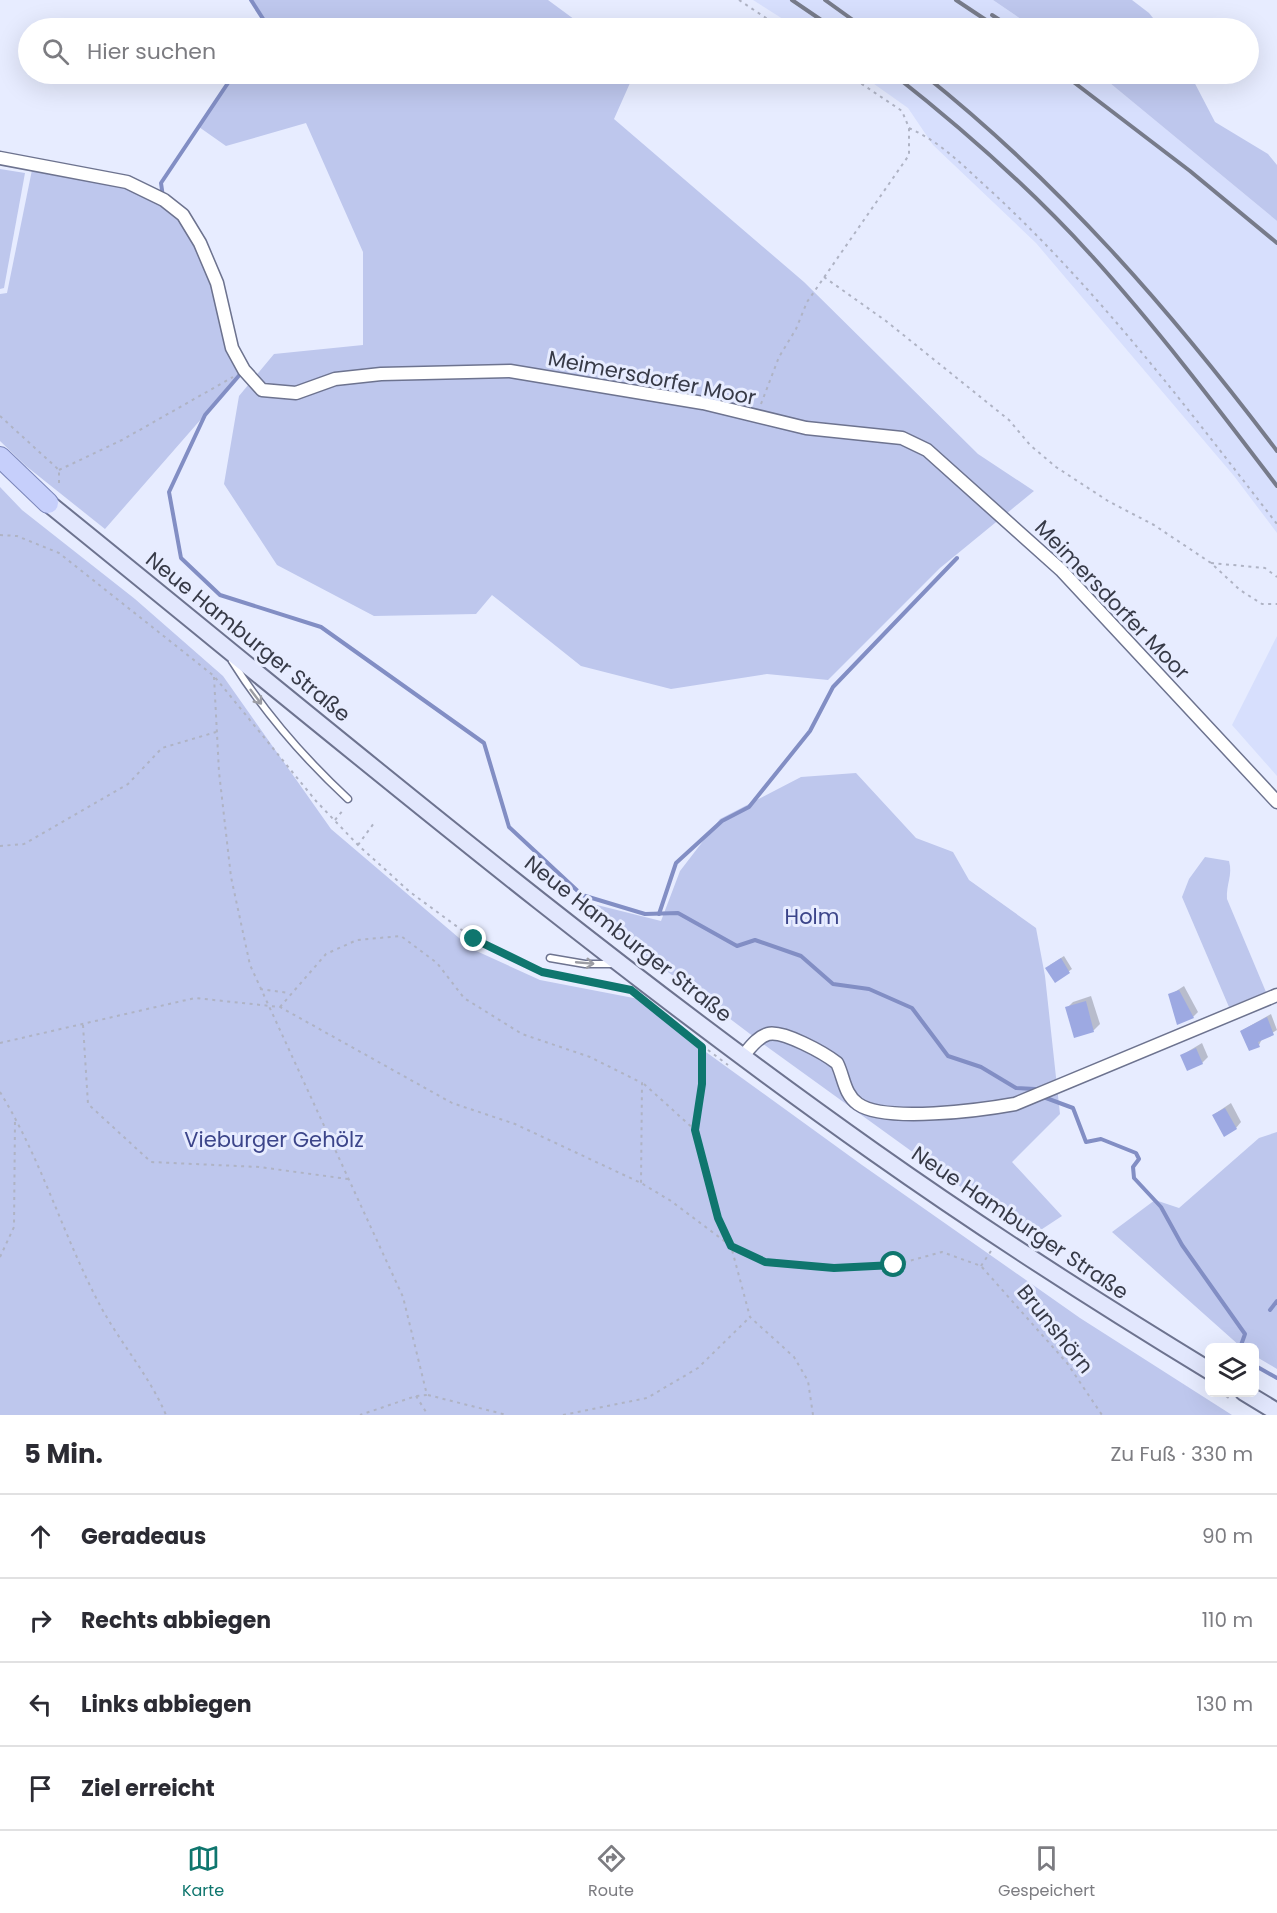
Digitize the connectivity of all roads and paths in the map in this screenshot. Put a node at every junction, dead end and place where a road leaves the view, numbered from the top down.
1 (739, 0) edge
2 (766, 18) edge
3 (862, 84) edge
4 (909, 128) junction
5 (0, 158) edge
6 (824, 278) junction
7 (244, 370) junction
8 (0, 416) edge
9 (755, 418) junction
10 (0, 457) edge
11 (59, 470) junction
12 (0, 472) edge
13 (54, 495) junction
14 (1277, 524) edge
15 (0, 535) edge
16 (1210, 563) junction
17 (1277, 577) edge
18 (1276, 603) edge
19 (224, 648) junction
20 (214, 676) junction
21 (216, 732) junction
22 (349, 800) joint
23 (1277, 802) edge
24 (335, 820) junction
25 (374, 823) dead end
26 (358, 845) junction
27 (0, 846) edge
28 (550, 958) dead end
29 (620, 964) junction
30 (260, 988) junction
31 (631, 990) dead end
32 (289, 993) junction
33 (1277, 995) edge
34 (268, 1005) junction
35 (280, 1007) junction
36 (83, 1025) junction
37 (676, 1026) dead end
38 (0, 1043) edge
39 (702, 1047) junction
40 (738, 1063) junction
41 (642, 1083) junction
42 (0, 1092) edge
43 (15, 1116) junction
44 (695, 1130) junction
45 (348, 1179) junction
46 (641, 1183) junction
47 (731, 1246) junction
48 (992, 1250) dead end
49 (0, 1257) edge
50 (981, 1266) junction
51 (750, 1317) junction
52 (1205, 1368) edge
53 (427, 1395) junction
54 (416, 1396) junction
55 (1252, 1397) edge
56 (1277, 1412) edge
57 (166, 1415) edge
58 (360, 1415) edge
59 (428, 1415) edge
60 (507, 1415) edge
61 (563, 1415) edge
62 (813, 1415) edge
63 (1102, 1415) edge

1 - 2 path
3 - 4 path
4 - 6 path
4 - 14 path
5 - 7 street, Meimersdorfer Moor
6 - 9 path
6 - 16 path
7 - 9 street, Meimersdorfer Moor
7 - 11 path
8 - 11 path
9 - 23 street, Meimersdorfer Moor
10 - 13 main road
11 - 13 path
12 - 13 main road
13 - 19 main road, Neue Hamburger Straße
15 - 20 path
16 - 17 path
16 - 18 path
19 -> 22 lane
19 - 29 main road, Neue Hamburger Straße
20 - 21 path
20 - 24 path
21 - 27 path
21 - 30 path
22 - 24 path
24 - 26 path
25 - 26 path
26 - 31 path
28 -> 29 lane
29 - 40 main road, Neue Hamburger Straße
30 - 32 path
30 - 34 path
32 - 35 path
32 - 41 path
33 - 40 street
34 - 35 path
34 - 36 path
34 - 45 path
35 - 46 path
36 - 38 path
36 - 45 path
37 - 39 path
39 - 40 path
39 - 44 path
40 - 52 main road, Neue Hamburger Straße
41 - 44 path
41 - 46 path
42 - 43 path
43 - 49 path
43 - 57 path
44 - 47 path
45 - 53 path
46 - 47 path
47 - 50 path
47 - 51 path
48 - 50 path
50 - 63 path, Brunshörn
51 - 61 path
51 - 62 path
53 - 54 path
53 - 60 path
54 - 58 path
54 - 59 path
55 - 56 main road

